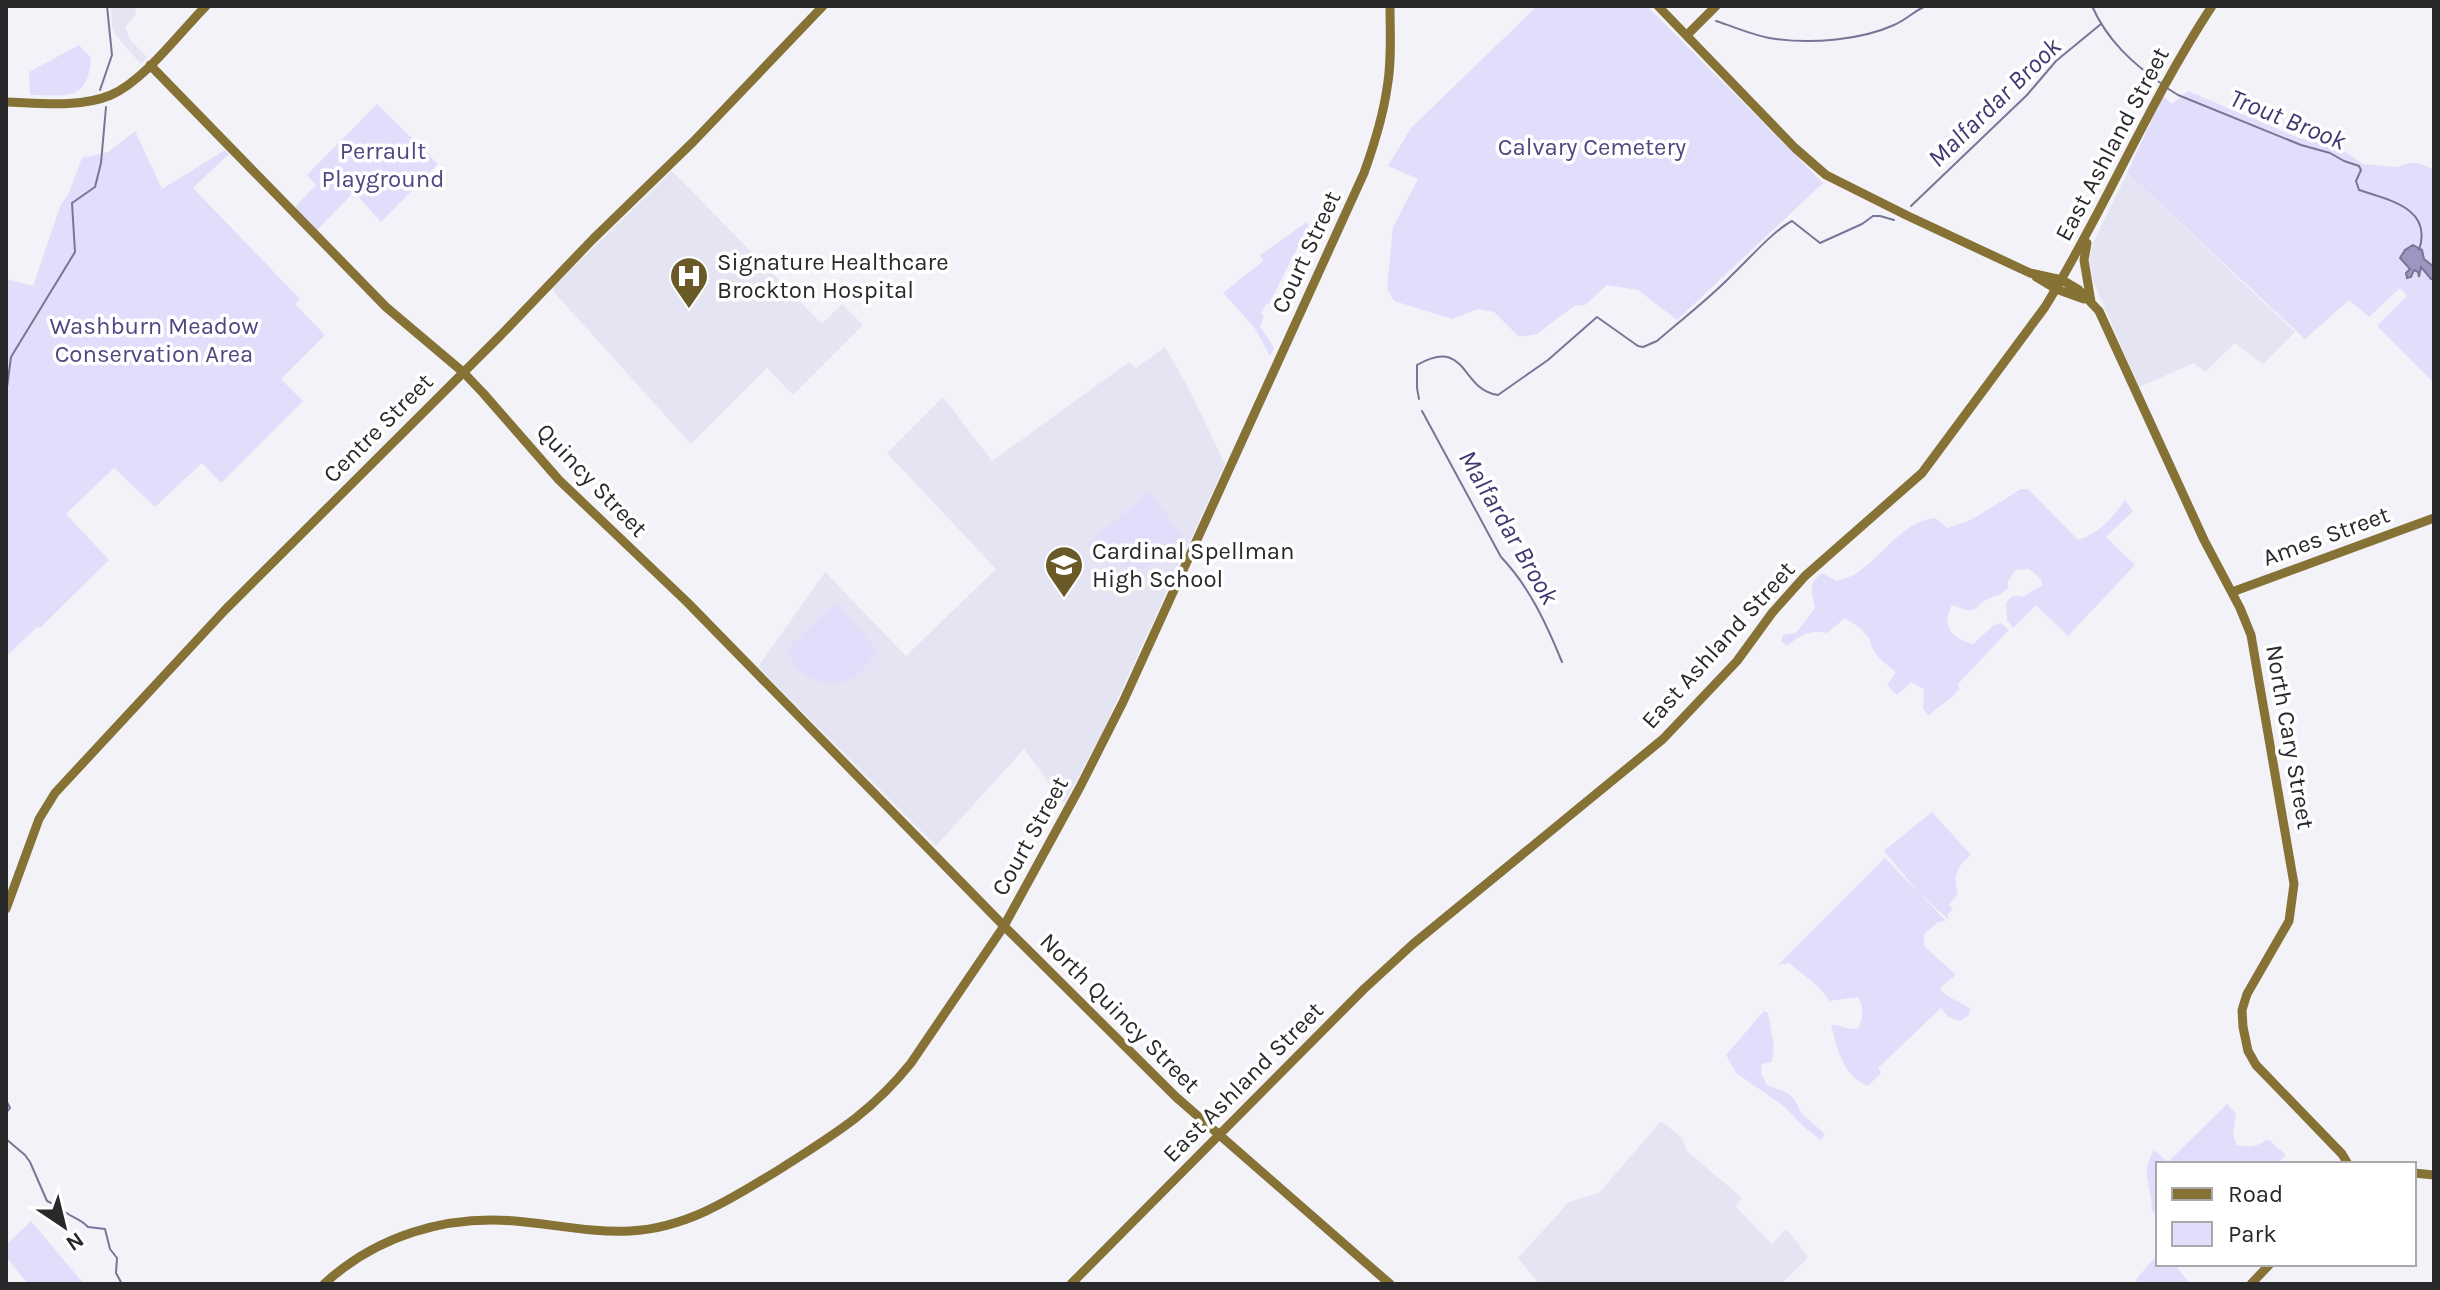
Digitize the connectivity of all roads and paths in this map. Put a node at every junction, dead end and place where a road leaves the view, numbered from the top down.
1 (206, 6) edge
2 (823, 6) edge
3 (1390, 6) edge
4 (1658, 6) edge
5 (1716, 6) edge
6 (2212, 6) edge
7 (1687, 35) junction
8 (150, 65) junction
9 (6, 102) edge
10 (2089, 231) junction
11 (2059, 285) junction
12 (2091, 302) junction
13 (463, 372) junction
14 (2434, 518) edge
15 (2232, 592) junction
16 (6, 909) edge
17 (1004, 926) junction
18 (1217, 1135) junction
19 (2347, 1162) edge
20 (2268, 1266) edge
21 (324, 1284) edge
22 (1071, 1284) edge
23 (1390, 1284) edge
24 (2251, 1284) edge

1 - 8 main road
2 - 13 main road, Centre Street
3 - 17 main road, Court Street
4 - 7 main road, North Cary Street
5 - 7 main road
6 - 10 main road, East Ashland Street
7 - 11 main road, North Cary Street
8 - 9 main road
8 - 13 main road, Quincy Street
10 - 11 main road, East Ashland Street
10 - 12 main road
11 - 12 main road, North Cary Street
11 - 18 main road, East Ashland Street
12 - 15 main road, North Cary Street
13 - 16 main road, Centre Street
13 - 17 main road, Quincy Street
14 - 15 main road, Ames Street
15 - 19 main road, North Cary Street
17 - 18 main road, North Quincy Street
17 - 21 main road, Court Street
18 - 22 main road, East Ashland Street
18 - 23 main road, North Quincy Street
20 - 24 main road

